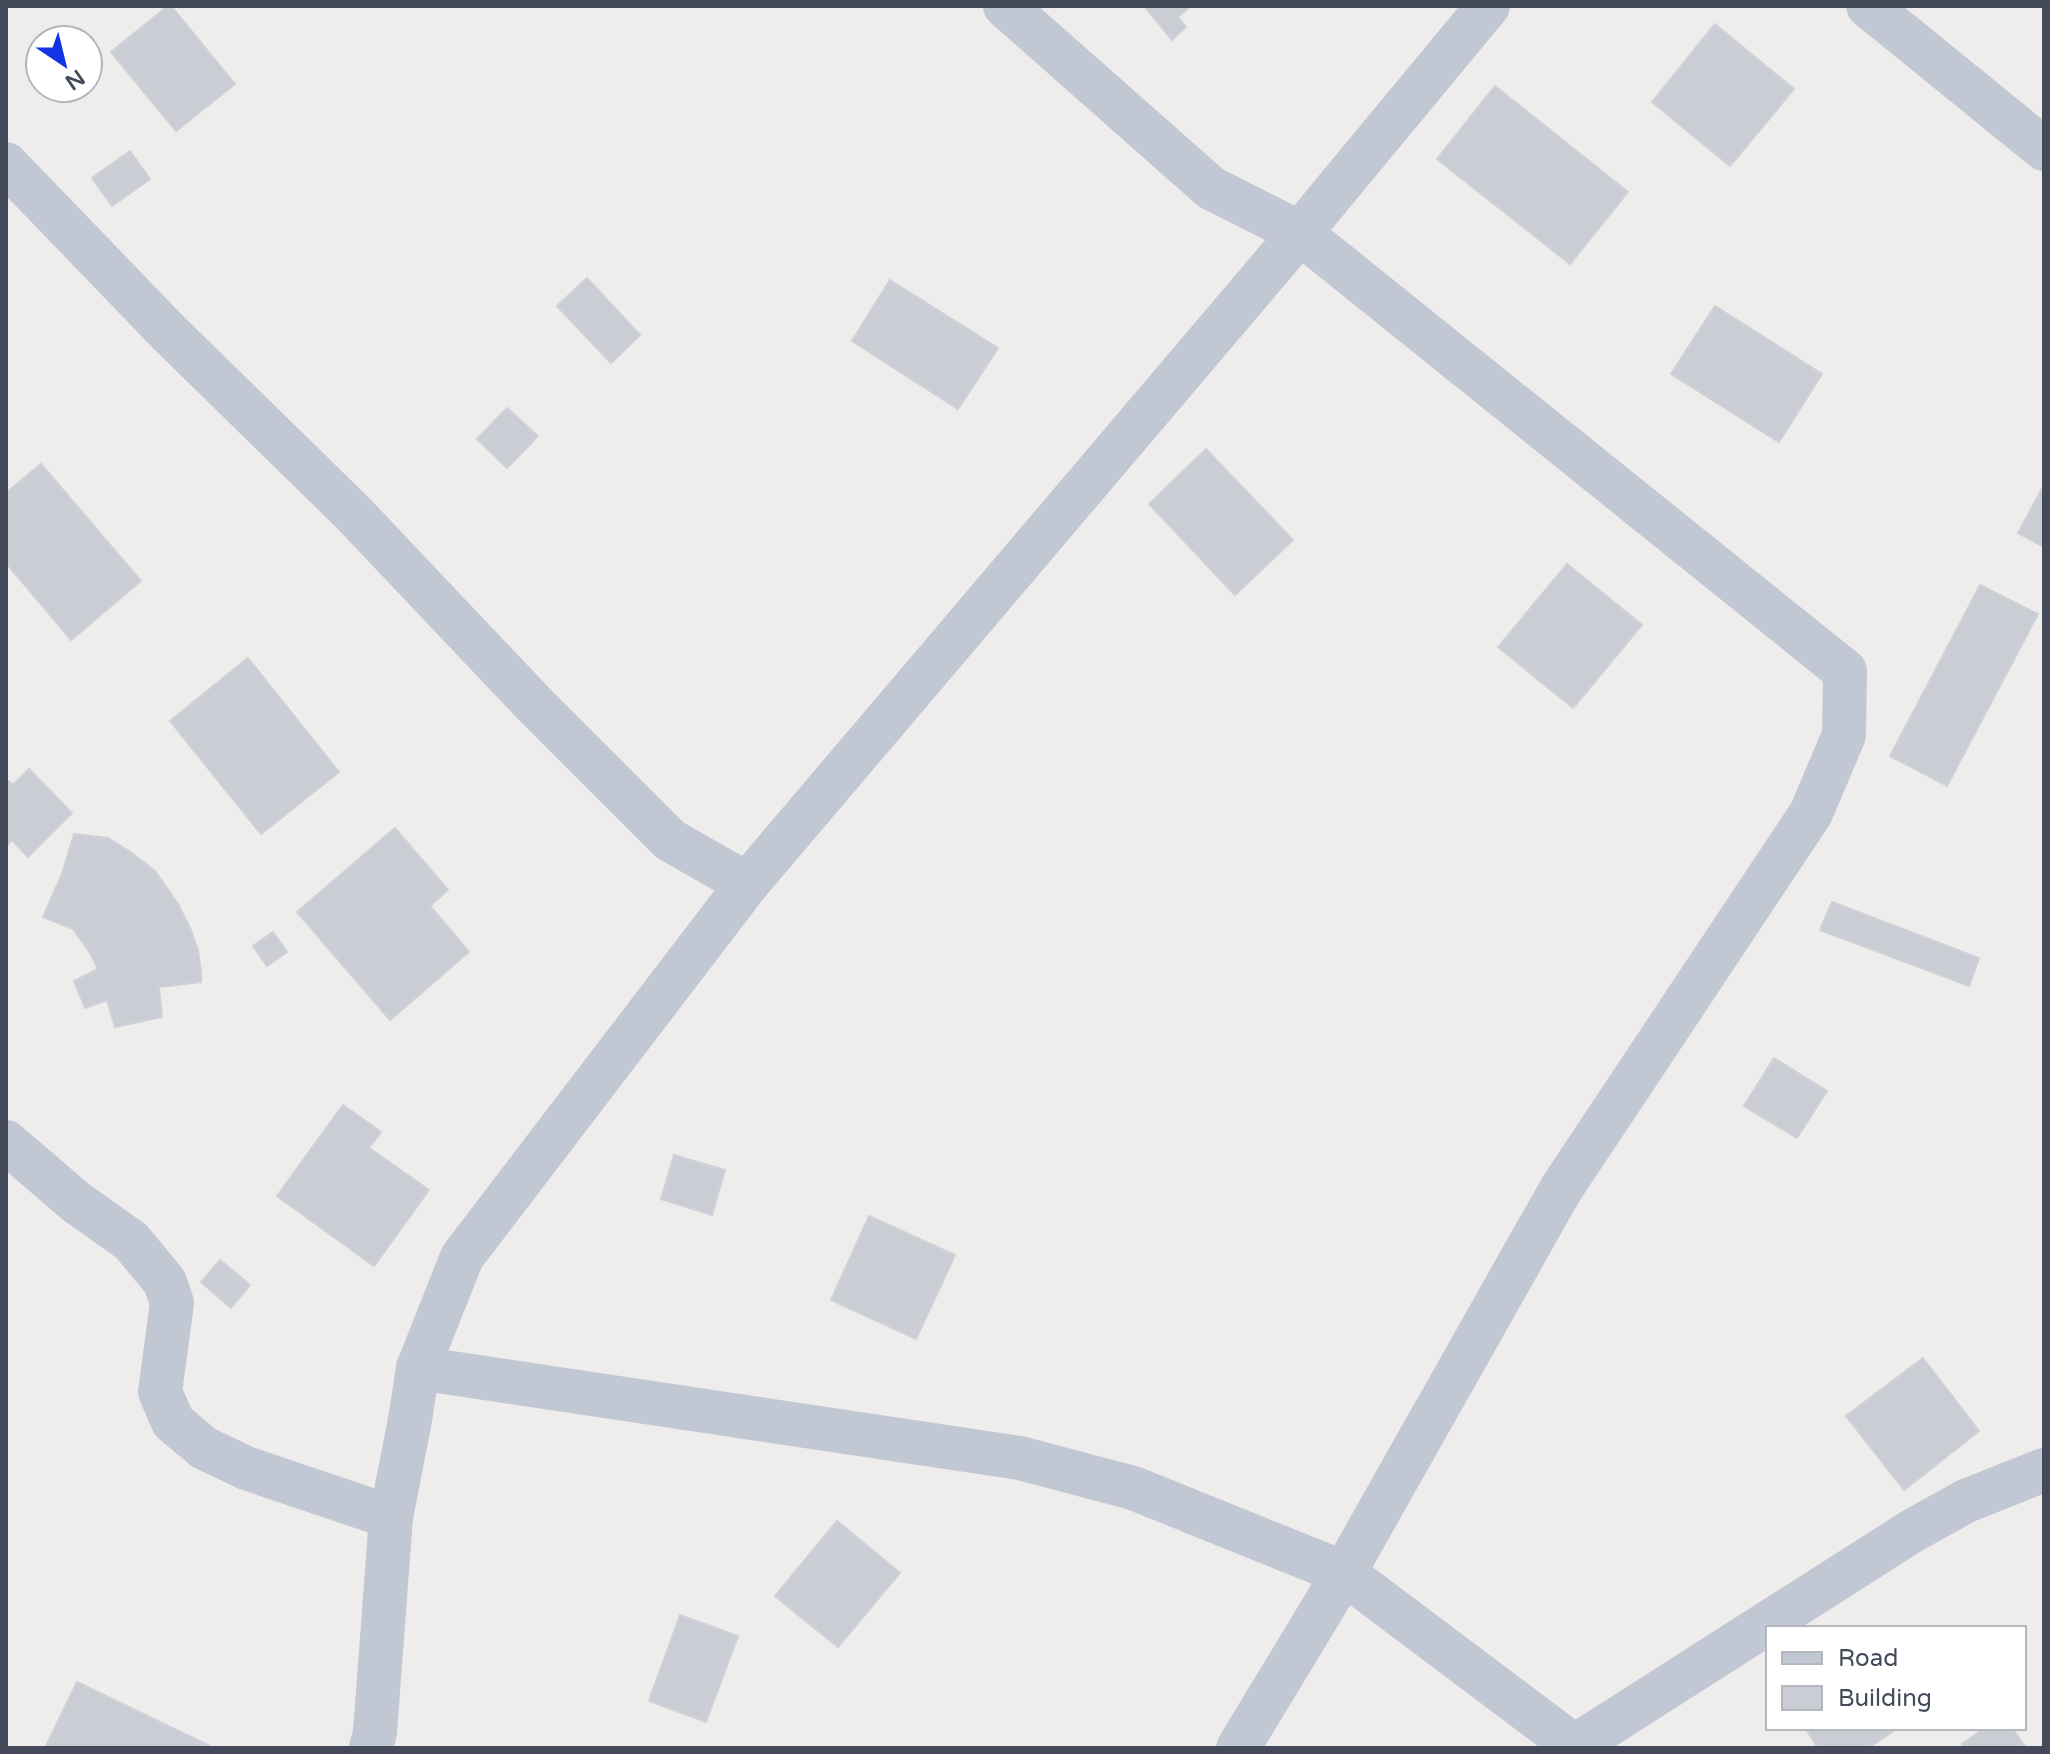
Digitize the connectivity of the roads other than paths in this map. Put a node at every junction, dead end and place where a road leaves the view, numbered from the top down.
1 (1005, 6) edge
2 (1488, 6) edge
3 (1868, 6) edge
4 (2044, 149) edge
5 (6, 164) edge
6 (1300, 233) junction
7 (747, 884) junction
8 (6, 1142) edge
9 (418, 1368) junction
10 (2044, 1470) edge
11 (391, 1517) junction
12 (1344, 1573) junction
13 (1576, 1747) edge
14 (371, 1748) edge
15 (1238, 1748) edge

1 - 6 street
2 - 6 street
3 - 4 street
5 - 7 street
6 - 7 street
6 - 12 street
7 - 9 street
8 - 11 street
9 - 11 street
9 - 12 street
10 - 13 street
11 - 14 street
12 - 13 street
12 - 15 street

